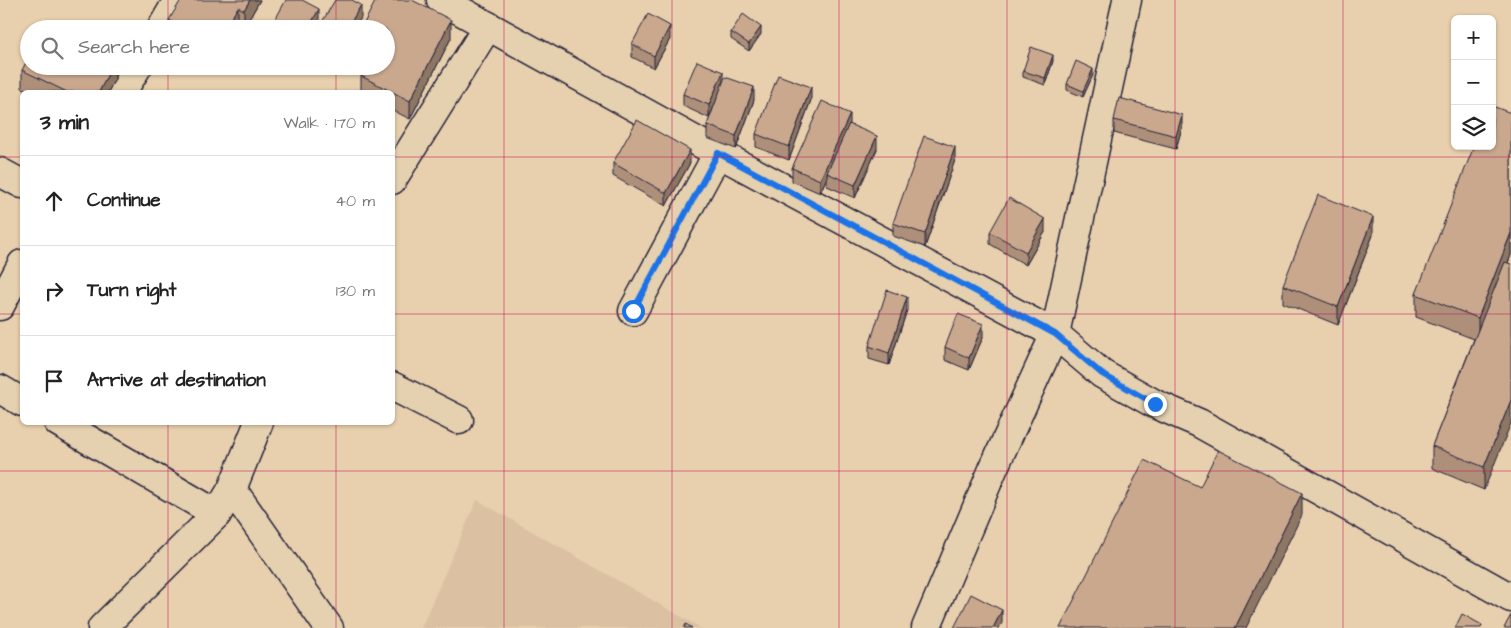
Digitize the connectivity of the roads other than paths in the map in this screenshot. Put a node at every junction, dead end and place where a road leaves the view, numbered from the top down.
1 (178, 0) edge
2 (441, 0) edge
3 (1127, 0) edge
4 (166, 20) edge
5 (488, 26) junction
6 (132, 75) edge
7 (123, 90) edge
8 (718, 153) junction
9 (0, 172) edge
10 (395, 175) edge
11 (20, 183) edge
12 (20, 268) edge
13 (0, 306) edge
14 (633, 311) dead end
15 (1055, 334) junction
16 (395, 388) edge
17 (0, 389) edge
18 (20, 401) edge
19 (459, 420) dead end
20 (63, 425) edge
21 (258, 425) edge
22 (232, 489) junction
23 (217, 514) junction
24 (1511, 598) edge
25 (102, 628) edge
26 (329, 628) edge
27 (926, 628) edge

1 - 4 street
2 - 5 street
3 - 15 street
5 - 8 street
5 - 10 street
6 - 7 street
8 - 14 street
8 - 15 street
9 - 11 street
12 - 13 street
15 - 24 street
15 - 27 street
16 - 19 street
17 - 18 street
20 - 23 street
21 - 22 street
22 - 23 street
22 - 26 street
23 - 25 street

